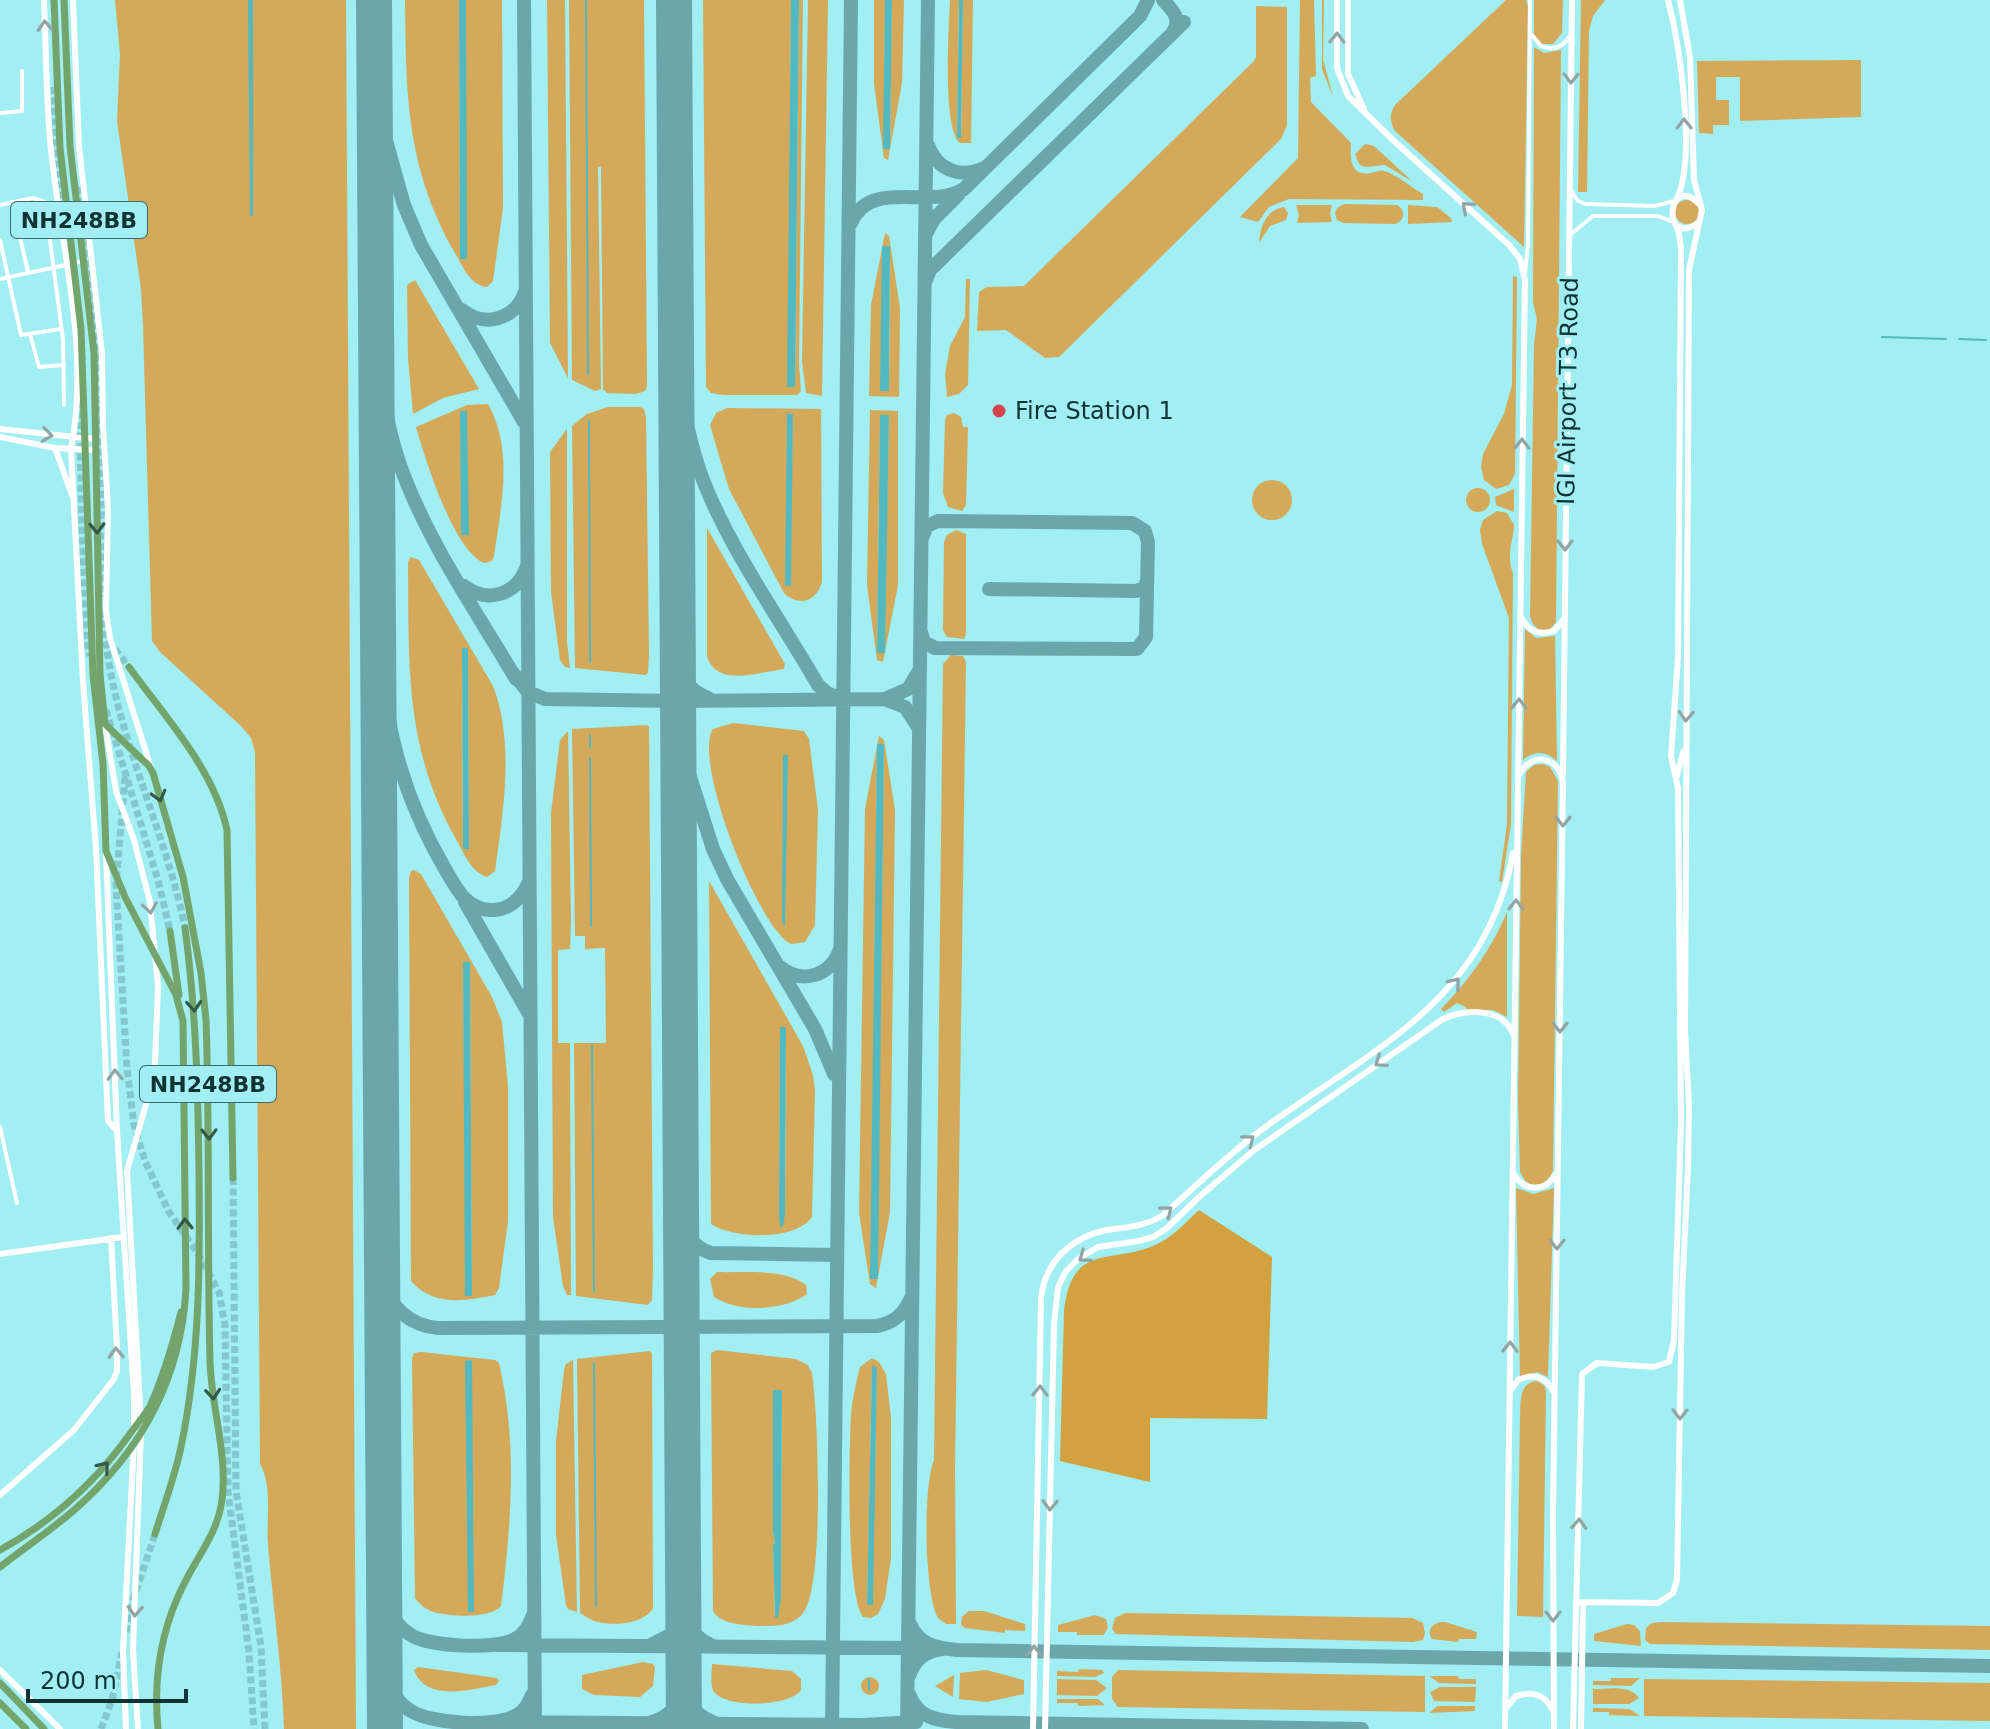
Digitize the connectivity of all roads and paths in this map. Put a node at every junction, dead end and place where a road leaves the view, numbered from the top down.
1 (44, 0) edge
2 (54, 0) edge
3 (64, 0) edge
4 (73, 0) edge
5 (1348, 0) edge
6 (1530, 0) edge
7 (1572, 0) edge
8 (1668, 0) edge
9 (1680, 0) edge
10 (1337, 1) edge
11 (1530, 28) junction
12 (1572, 28) junction
13 (22, 71) dead end
14 (0, 113) edge
15 (1371, 119) junction
16 (1569, 187) junction
17 (1676, 201) junction
18 (12, 202) junction
19 (0, 205) edge
20 (1700, 205) junction
21 (1700, 220) junction
22 (1675, 223) junction
23 (1569, 235) junction
24 (0, 240) edge
25 (84, 260) junction
26 (70, 263) junction
27 (53, 266) junction
28 (28, 272) junction
29 (8, 277) junction
30 (0, 279) edge
31 (1525, 280) junction
32 (61, 329) junction
33 (30, 334) junction
34 (64, 365) junction
35 (64, 405) dead end
36 (0, 429) edge
37 (0, 437) edge
38 (73, 438) junction
39 (84, 438) junction
40 (95, 439) junction
41 (55, 448) junction
42 (71, 449) junction
43 (84, 450) junction
44 (95, 450) junction
45 (76, 510) junction
46 (1520, 611) junction
47 (1566, 612) junction
48 (129, 667) tunnel mouth
49 (105, 724) junction
50 (1685, 741) junction
51 (151, 770) junction
52 (1676, 777) junction
53 (1518, 782) junction
54 (1563, 783) junction
55 (1517, 834) junction
56 (106, 851) junction
57 (185, 928) tunnel mouth
58 (170, 931) tunnel mouth
59 (110, 937) junction
60 (99, 939) junction
61 (156, 954) junction
62 (183, 1021) junction
63 (1514, 1038) junction
64 (0, 1127) edge
65 (117, 1131) junction
66 (1512, 1166) junction
67 (1558, 1166) junction
68 (233, 1178) tunnel mouth
69 (17, 1203) dead end
70 (123, 1237) junction
71 (111, 1238) junction
72 (0, 1254) edge
73 (186, 1296) junction
74 (1509, 1399) junction
75 (1554, 1399) junction
76 (0, 1495) edge
77 (155, 1534) tunnel mouth
78 (0, 1550) edge
79 (0, 1567) edge
80 (1580, 1603) junction
81 (0, 1670) edge
82 (0, 1683) edge
83 (0, 1703) edge
84 (1505, 1711) junction
85 (1554, 1714) junction
86 (26, 1729) edge
87 (44, 1729) edge
88 (60, 1729) edge
89 (126, 1729) edge
90 (138, 1729) edge
91 (158, 1729) edge
92 (1033, 1729) edge
93 (1045, 1729) edge
94 (1505, 1729) edge
95 (1554, 1729) edge
96 (1573, 1729) edge
97 (1581, 1729) edge

26 -> 1 main road
2 - 26 highway, NH248BB
3 - 25 highway, NH248BB
4 - 51 main road
5 - 15 main road
6 - 11 street
7 - 12 main road, IGI Airport T3 Road
17 -> 8 main road
9 - 20 main road
15 -> 10 main road
11 - 12 street
11 - 31 street
12 -> 16 main road, IGI Airport T3 Road
13 - 14 street
31 -> 15 main road
16 - 17 street
16 - 23 main road, IGI Airport T3 Road
17 - 20 main road
17 - 22 main road
18 - 19 street
18 - 27 street
18 - 28 street
20 - 21 main road
21 - 22 main road
21 -> 50 main road
22 - 23 street
22 - 52 main road
23 -> 47 main road, IGI Airport T3 Road
24 - 29 street
25 - 26 street
25 - 40 highway, NH248BB
26 - 27 street
26 - 38 main road
26 - 39 highway, NH248BB
27 - 28 street
27 - 32 street
28 - 29 street
29 - 30 street
29 - 33 street
46 -> 31 main road
32 - 33 street
32 - 34 street
33 - 34 street
34 - 35 street
36 -> 38 main road
37 - 41 main road
38 - 39 main road
38 - 42 main road
39 - 40 main road
39 - 43 highway, NH248BB
40 - 44 highway, NH248BB
41 - 42 main road
41 - 45 main road
42 - 43 main road
42 - 45 main road
43 - 44 main road
43 - 56 highway, NH248BB
44 -> 49 highway, NH248BB
45 - 60 main road
46 - 47 main road
53 -> 46 main road
47 - 54 main road, IGI Airport T3 Road
48 - 68 highway
49 - 51 highway, NH248BB
49 -> 61 main road
50 - 52 main road
50 -> 80 main road
51 -> 91 highway, NH248BB
80 -> 52 main road
53 - 54 main road
53 - 55 main road
54 -> 67 main road, IGI Airport T3 Road
63 -> 55 main road
92 -> 55 main road
56 - 59 main road
56 - 61 highway
57 -> 77 highway, NH248BB
58 - 62 highway
59 - 60 main road
65 -> 59 main road
60 - 65 main road
61 - 62 highway
61 -> 90 main road
73 -> 62 highway
63 - 66 main road
63 -> 93 main road
64 - 69 street
65 - 70 main road
66 - 67 main road
74 -> 66 main road
67 -> 75 main road
70 - 71 main road
70 - 89 main road
71 - 72 main road
76 -> 71 main road
78 -> 73 highway
73 - 79 highway
74 - 75 main road
74 - 84 main road
75 -> 85 main road
80 - 96 main road
80 - 97 main road
81 - 88 main road
82 - 87 highway
83 - 86 highway
84 - 85 main road
84 - 94 main road
85 - 95 main road

